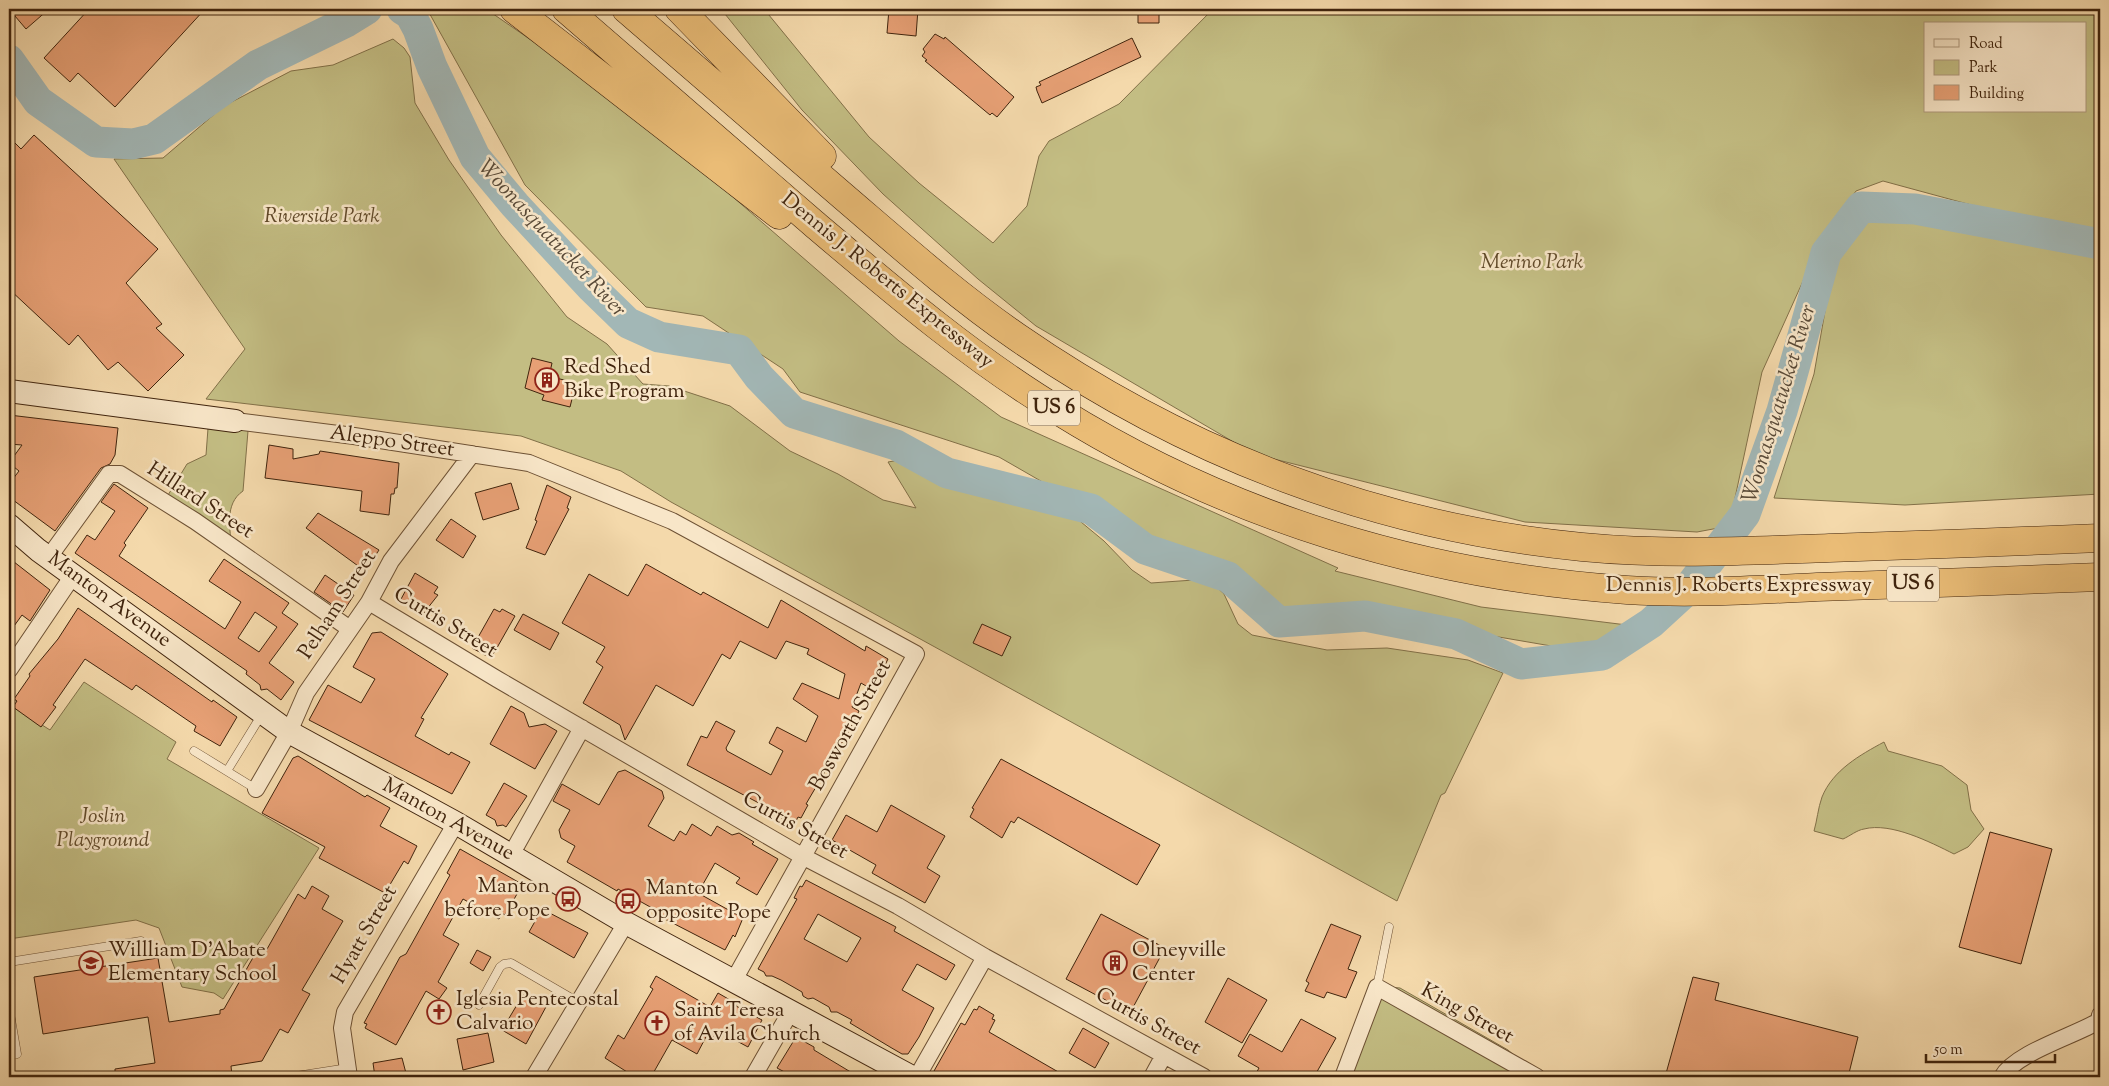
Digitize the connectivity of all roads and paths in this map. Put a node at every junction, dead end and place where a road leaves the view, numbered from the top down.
1 (514, 9) edge
2 (566, 9) edge
3 (626, 9) edge
4 (678, 9) edge
5 (963, 297) junction
6 (926, 318) junction
7 (9, 392) edge
8 (235, 421) joint
9 (472, 454) junction
10 (9, 525) edge
11 (2100, 538) edge
12 (49, 557) junction
13 (755, 566) joint
14 (74, 574) junction
15 (2100, 577) edge
16 (370, 602) junction
17 (350, 629) junction
18 (9, 670) edge
19 (263, 712) junction
20 (582, 728) junction
21 (289, 732) junction
22 (194, 751) dead end
23 (227, 770) junction
24 (256, 789) joint
25 (456, 823) junction
26 (511, 855) junction
27 (802, 856) junction
28 (626, 923) junction
29 (1389, 927) dead end
30 (141, 941) dead end
31 (985, 957) junction
32 (9, 962) edge
33 (734, 980) junction
34 (1377, 987) junction
35 (578, 1002) junction
36 (479, 1005) dead end
37 (9, 1008) edge
38 (791, 1011) junction
39 (2100, 1019) edge
40 (18, 1054) dead end
41 (1164, 1055) junction
42 (349, 1073) edge
43 (290, 1077) edge
44 (534, 1077) edge
45 (753, 1077) edge
46 (912, 1077) edge
47 (917, 1077) edge
48 (1152, 1077) edge
49 (1204, 1077) edge
50 (1343, 1077) edge
51 (1537, 1077) edge
52 (2002, 1077) edge

1 - 6 highway
2 - 6 highway, Dennis J. Roberts Expressway / US 6
3 - 5 highway, Dennis J. Roberts Expressway / US 6
4 - 5 highway
5 - 11 highway, Dennis J. Roberts Expressway / US 6
6 - 15 highway, Dennis J. Roberts Expressway / US 6
7 - 8 main road, Aleppo Street
8 - 9 street, Aleppo Street
9 - 13 street, Aleppo Street
9 - 16 street, Pelham Street
10 - 12 main road, Manton Avenue
12 - 14 main road, Manton Avenue
12 - 17 street, Hillard Street
13 - 27 street, Bosworth Street
14 - 18 street
14 - 19 main road, Manton Avenue
16 - 17 street, Pelham Street
16 - 20 street, Curtis Street
17 - 21 street, Pelham Street
19 - 21 main road, Manton Avenue
19 - 23 lane
20 - 26 street
20 - 27 street, Curtis Street
21 - 24 street, Pelham Street
21 - 25 main road, Manton Avenue
22 - 23 lane
23 - 24 lane
25 - 26 main road, Manton Avenue
25 - 42 street, Hyatt Street
26 - 28 main road, Manton Avenue
27 - 31 street, Curtis Street
27 - 33 street, Bosworth Street
28 - 33 main road, Manton Avenue
28 - 35 street
29 - 34 lane
30 - 32 lane
31 - 41 street, Curtis Street
31 - 47 street
33 - 38 main road, Manton Avenue
34 - 50 street
34 - 51 street, King Street
35 - 36 lane
35 - 44 street
37 - 40 lane
38 - 45 street
38 - 46 main road, Manton Avenue
39 - 52 street
41 - 48 street
41 - 49 street, Curtis Street
42 - 43 lane

